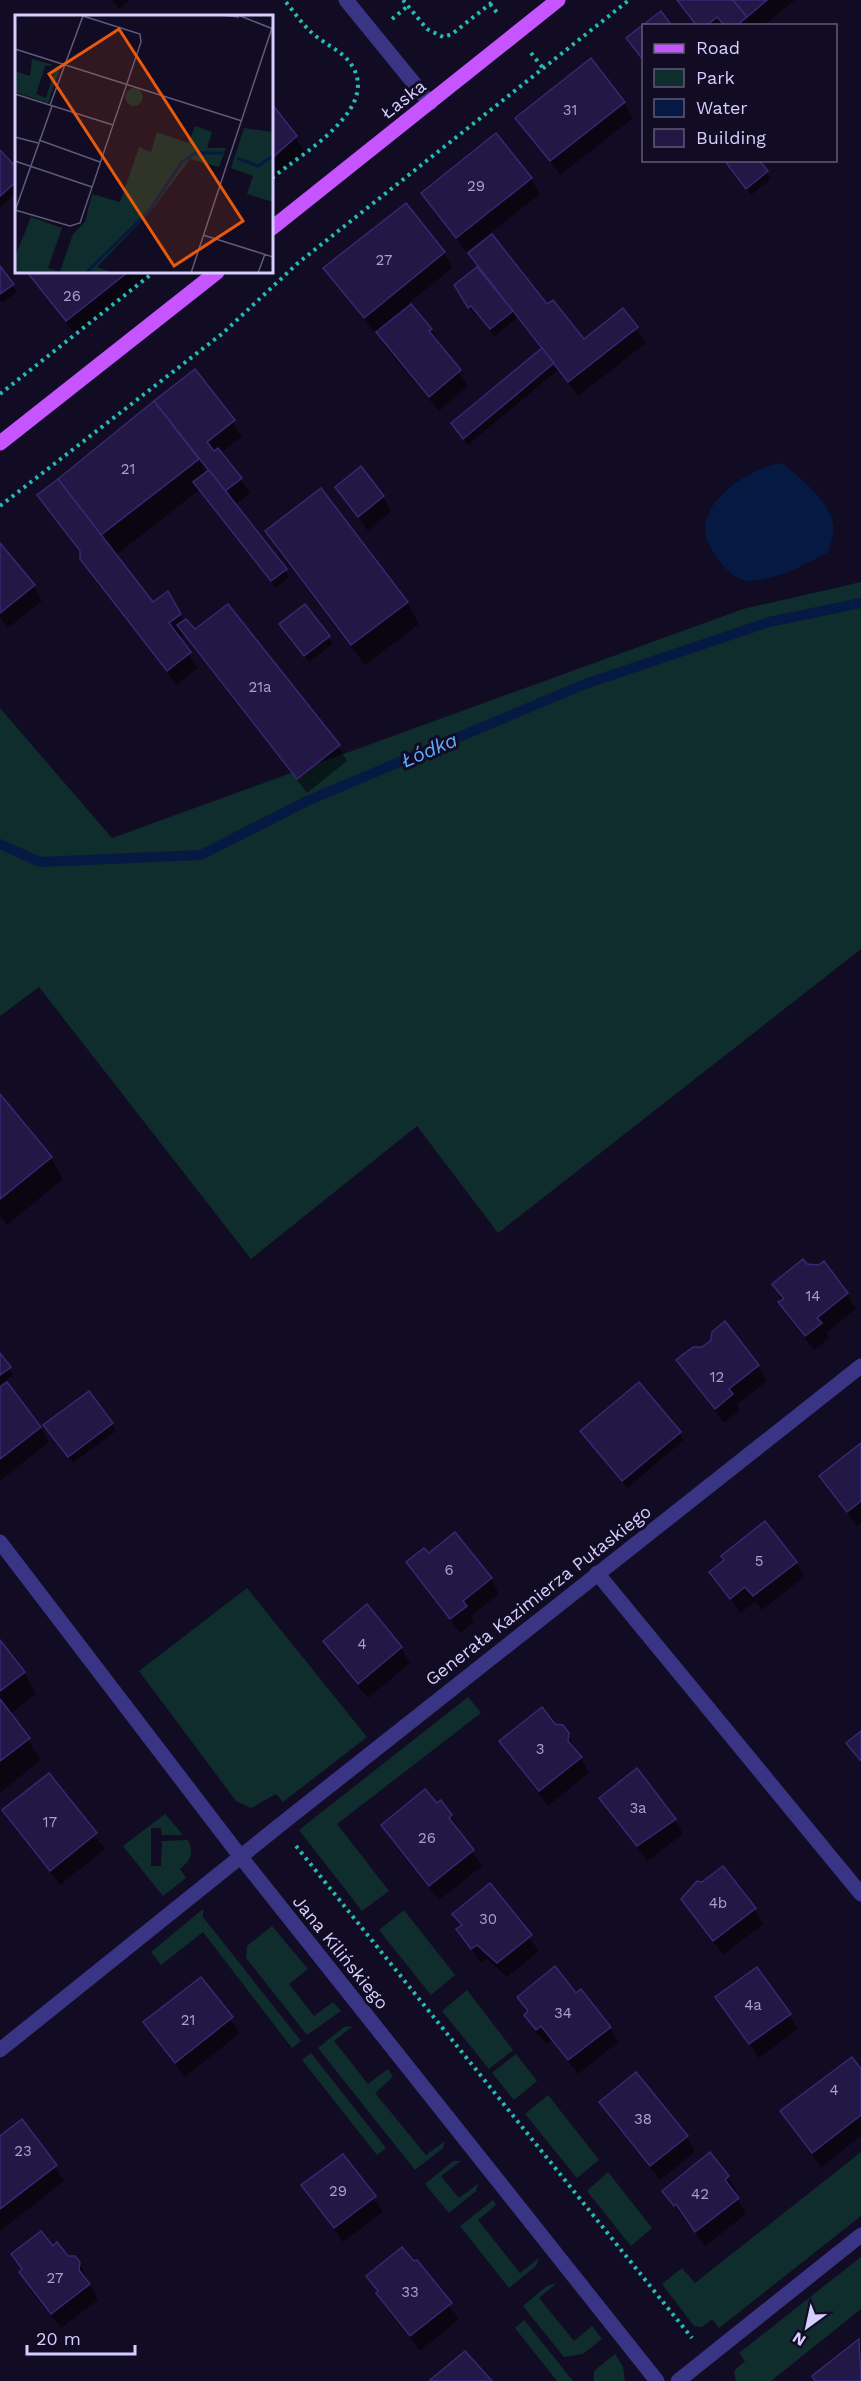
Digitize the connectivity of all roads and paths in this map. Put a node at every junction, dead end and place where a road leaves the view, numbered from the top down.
1 (284, 0) edge
2 (346, 0) edge
3 (404, 0) edge
4 (495, 0) edge
5 (558, 0) edge
6 (629, 0) edge
7 (430, 103) junction
8 (273, 177) edge
9 (273, 227) edge
10 (153, 273) edge
11 (216, 273) edge
12 (0, 394) edge
13 (0, 443) edge
14 (0, 506) edge
15 (861, 1366) edge
16 (0, 1542) edge
17 (597, 1573) junction
18 (290, 1839) dead end
19 (240, 1856) junction
20 (861, 1894) edge
21 (0, 2050) edge
22 (861, 2235) edge
23 (697, 2344) dead end
24 (657, 2381) edge
25 (678, 2381) edge

1 - 8 path
2 - 7 street
3 - 4 path
5 - 7 main road, Łaska
6 - 14 path
7 - 9 main road, Łaska
10 - 12 path
11 - 13 main road
15 - 17 street, Generała Kazimierza Pułaskiego
16 - 19 street, Jana Kilińskiego
17 - 19 street, Generała Kazimierza Pułaskiego
17 - 20 street
18 - 23 path
19 - 21 street, Generała Kazimierza Pułaskiego
19 - 24 street, Jana Kilińskiego
22 - 25 street

